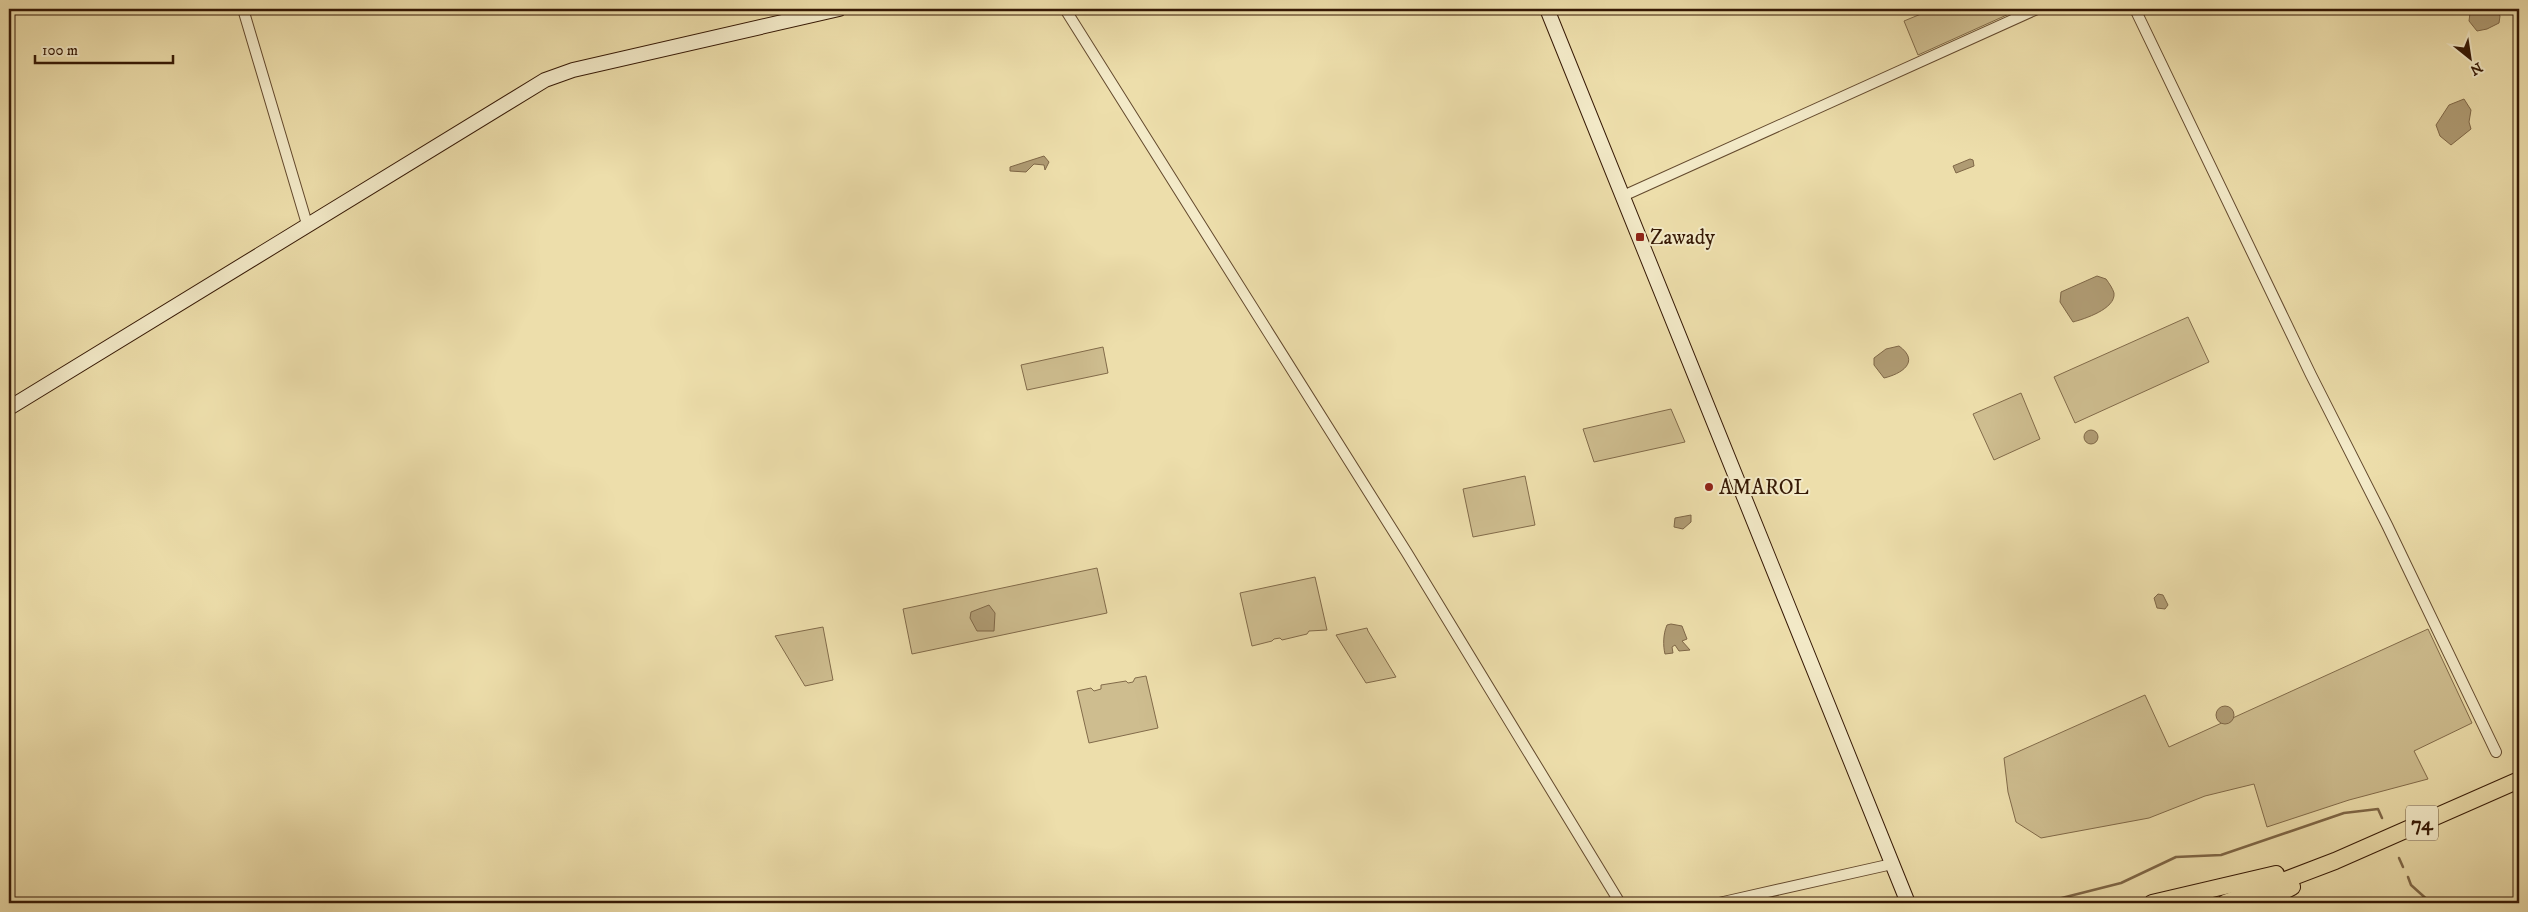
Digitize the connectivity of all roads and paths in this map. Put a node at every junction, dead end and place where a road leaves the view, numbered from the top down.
1 (243, 9) edge
2 (839, 9) edge
3 (1065, 9) edge
4 (1547, 9) edge
5 (2037, 9) edge
6 (2135, 9) edge
7 (1623, 196) junction
8 (307, 224) junction
9 (9, 408) edge
10 (2496, 752) dead end
11 (2519, 780) edge
12 (2334, 861) junction
13 (1892, 864) junction
14 (1620, 903) edge
15 (1719, 903) edge
16 (1908, 903) edge
17 (2152, 903) edge
18 (2225, 903) edge
19 (2260, 903) edge

1 - 8 street
2 - 8 main road
3 - 14 street
4 - 7 main road
5 - 7 street
6 - 10 street
7 - 13 main road
8 - 9 main road
11 - 12 main road, 74
12 - 17 main road
12 - 18 main road, 74
12 - 19 main road
13 - 15 street
13 - 16 main road

